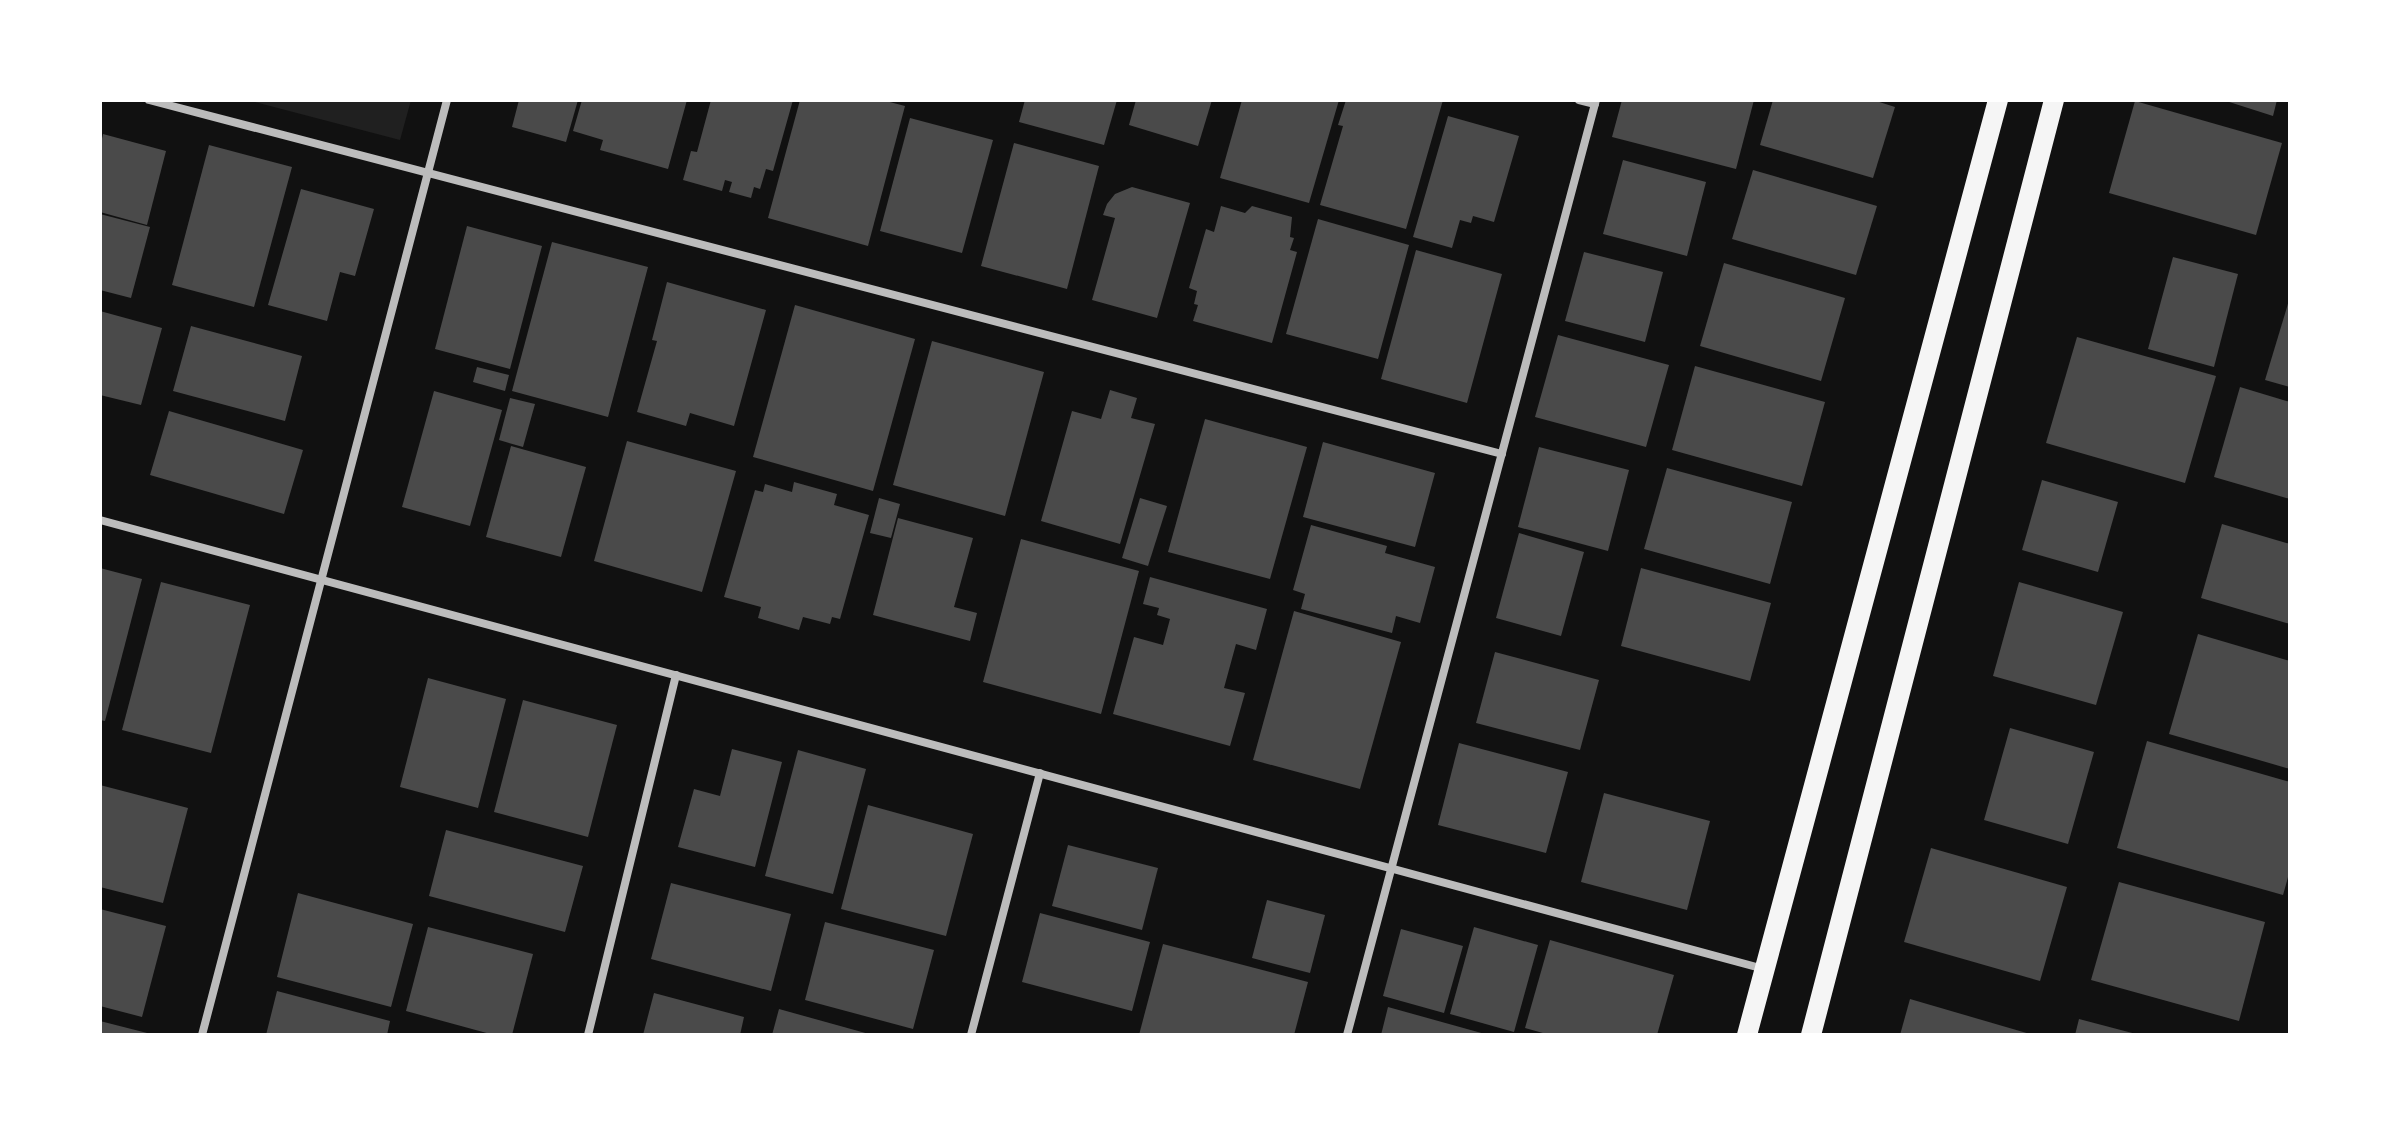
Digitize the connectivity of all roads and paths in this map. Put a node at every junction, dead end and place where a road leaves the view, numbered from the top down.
1 (149, 100) edge
2 (447, 100) edge
3 (1579, 100) edge
4 (1998, 100) edge
5 (2054, 100) edge
6 (1596, 102) edge
7 (428, 173) junction
8 (1502, 454) junction
9 (100, 520) edge
10 (322, 579) junction
11 (676, 675) junction
12 (1040, 773) junction
13 (1391, 868) junction
14 (1764, 970) junction
15 (202, 1035) edge
16 (588, 1035) edge
17 (971, 1035) edge
18 (1347, 1035) edge
19 (1747, 1035) edge
20 (1811, 1035) edge

1 - 7 street
2 - 7 street
3 - 6 street
4 - 14 main road
5 - 20 main road
6 - 8 street
7 - 8 street
7 - 10 street
8 - 13 street
9 - 10 street
10 - 11 street
10 - 15 street
11 - 12 street
11 - 16 street
12 - 13 street
12 - 17 street
13 - 14 street
13 - 18 street
14 - 19 main road

